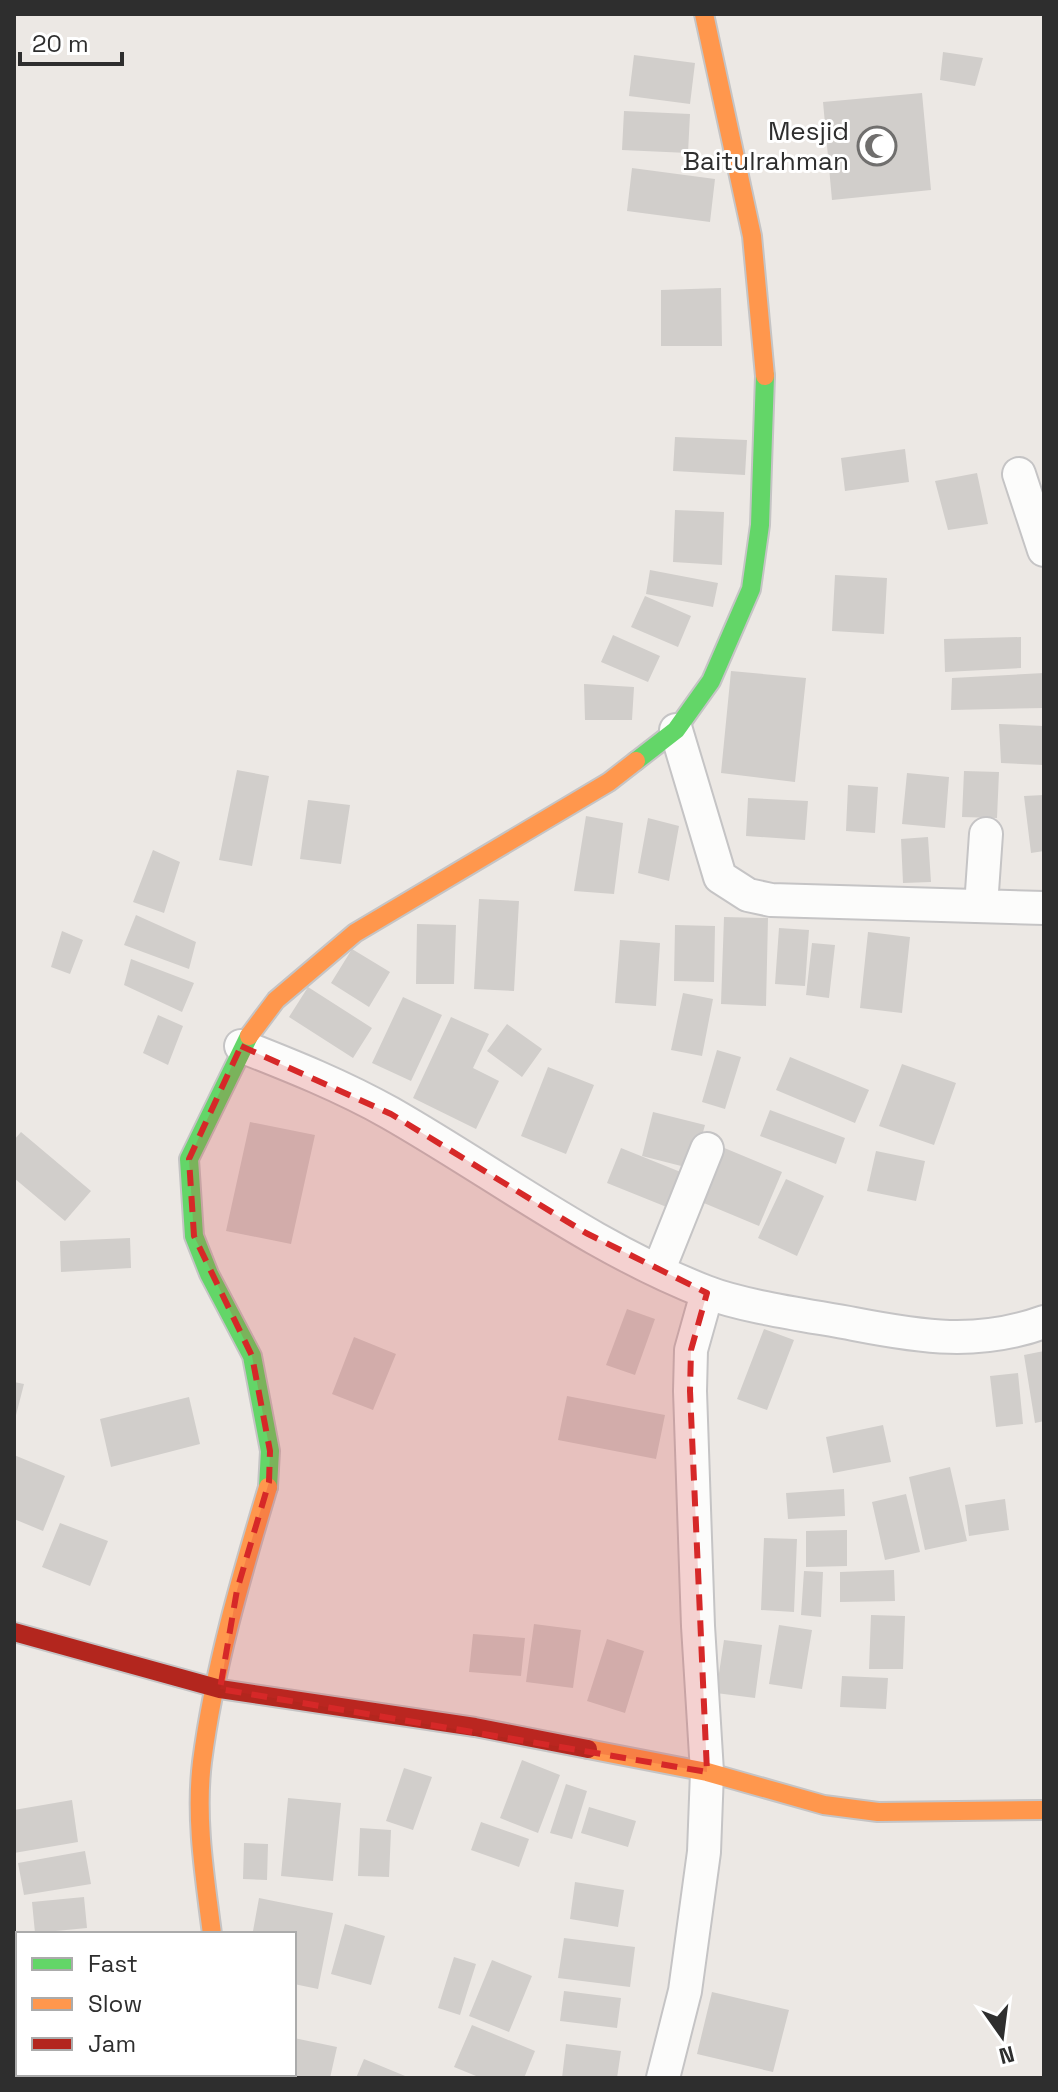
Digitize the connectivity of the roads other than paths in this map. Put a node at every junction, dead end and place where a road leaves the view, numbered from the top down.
1 (704, 14) edge
2 (1019, 474) dead end
3 (1044, 550) edge
4 (676, 730) junction
5 (986, 834) dead end
6 (981, 906) junction
7 (1044, 908) edge
8 (241, 1046) junction
9 (707, 1149) dead end
10 (659, 1269) junction
11 (707, 1293) junction
12 (1044, 1322) edge
13 (14, 1632) edge
14 (220, 1689) junction
15 (707, 1772) junction
16 (1044, 1810) edge
17 (212, 1932) edge
18 (663, 2078) edge

1 - 4 street
2 - 3 street
4 - 6 street
4 - 8 street
5 - 6 street
6 - 7 street
8 - 10 street
8 - 14 street
9 - 10 street
10 - 11 street
11 - 12 street
11 - 15 street
13 - 14 street
14 - 15 street
14 - 17 street
15 - 16 street
15 - 18 street

